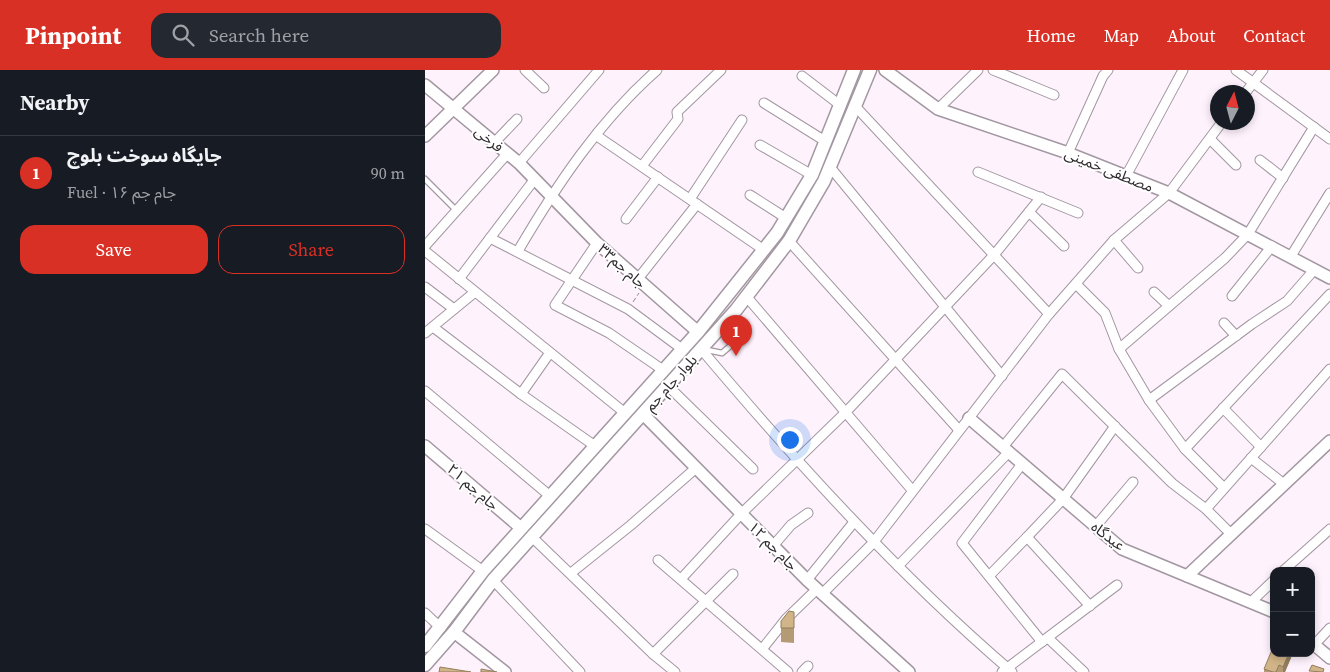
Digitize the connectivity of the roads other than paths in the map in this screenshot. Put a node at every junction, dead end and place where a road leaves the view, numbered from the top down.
1 (493, 70) edge
2 (525, 70) edge
3 (599, 70) edge
4 (657, 70) edge
5 (721, 70) edge
6 (855, 70) edge
7 (870, 70) edge
8 (885, 70) edge
9 (978, 70) edge
10 (993, 70) edge
11 (1183, 70) edge
12 (1236, 70) edge
13 (1263, 70) edge
14 (1103, 72) edge
15 (802, 76) dead end
16 (1253, 83) junction
17 (425, 85) edge
18 (544, 88) dead end
19 (1054, 95) dead end
20 (764, 103) dead end
21 (840, 105) junction
22 (855, 106) junction
23 (452, 109) junction
24 (938, 109) junction
25 (517, 119) dead end
26 (742, 120) dead end
27 (1314, 128) junction
28 (1216, 130) edge
29 (425, 136) edge
30 (597, 136) junction
31 (1210, 139) junction
32 (1330, 139) edge
33 (825, 141) junction
34 (494, 143) junction
35 (760, 145) dead end
36 (1068, 153) junction
37 (507, 154) junction
38 (1260, 160) dead end
39 (519, 163) junction
40 (1236, 165) dead end
41 (642, 166) junction
42 (830, 167) junction
43 (978, 172) dead end
44 (812, 175) junction
45 (1125, 176) junction
46 (658, 177) junction
47 (1283, 178) junction
48 (425, 179) edge
49 (534, 180) junction
50 (1330, 192) edge
51 (1169, 193) junction
52 (750, 195) dead end
53 (550, 196) junction
54 (1041, 197) junction
55 (694, 202) junction
56 (456, 210) junction
57 (1029, 212) junction
58 (1079, 213) dead end
59 (786, 218) junction
60 (626, 220) dead end
61 (777, 233) junction
62 (1248, 234) junction
63 (490, 238) junction
64 (1114, 240) junction
65 (789, 241) junction
66 (597, 243) junction
67 (425, 246) edge
68 (1064, 246) dead end
69 (1272, 246) junction
70 (764, 250) junction
71 (425, 251) edge
72 (518, 251) junction
73 (993, 255) junction
74 (1291, 256) junction
75 (1138, 268) dead end
76 (1314, 270) junction
77 (1330, 278) edge
78 (459, 279) junction
79 (572, 280) junction
80 (640, 283) junction
81 (1076, 284) junction
82 (425, 288) edge
83 (475, 292) junction
84 (1154, 292) dead end
85 (1330, 294) edge
86 (746, 296) junction
87 (1232, 296) dead end
88 (1169, 306) junction
89 (945, 307) junction
90 (454, 309) junction
91 (1049, 314) junction
92 (727, 319) junction
93 (1224, 323) dead end
94 (433, 327) junction
95 (698, 332) junction
96 (425, 333) edge
97 (1236, 336) junction
98 (701, 349) junction
99 (1119, 349) junction
100 (682, 350) junction
101 (549, 354) junction
102 (895, 359) junction
103 (1330, 369) edge
104 (663, 370) junction
105 (1002, 376) junction
106 (668, 386) junction
107 (425, 391) edge
108 (521, 394) junction
109 (1149, 400) junction
110 (1223, 408) junction
111 (625, 413) junction
112 (845, 413) junction
113 (643, 414) junction
114 (969, 418) junction
115 (1115, 426) junction
116 (959, 430) junction
117 (1330, 441) edge
118 (425, 446) edge
119 (595, 446) junction
120 (1261, 447) junction
121 (1185, 449) junction
122 (1006, 450) junction
123 (1251, 458) junction
124 (796, 460) junction
125 (1022, 464) junction
126 (696, 468) junction
127 (753, 469) dead end
128 (1133, 482) dead end
129 (1284, 484) junction
130 (1224, 488) junction
131 (912, 490) junction
132 (550, 496) junction
133 (1063, 499) junction
134 (1206, 508) junction
135 (808, 513) dead end
136 (741, 514) junction
137 (854, 522) junction
138 (1095, 527) junction
139 (521, 528) junction
140 (1330, 528) edge
141 (425, 529) edge
142 (1231, 534) junction
143 (532, 537) junction
144 (1027, 537) junction
145 (873, 543) junction
146 (773, 546) junction
147 (658, 560) dead end
148 (898, 566) junction
149 (1287, 567) edge
150 (483, 571) junction
151 (571, 573) junction
152 (733, 574) dead end
153 (989, 576) junction
154 (1187, 576) junction
155 (681, 579) junction
156 (493, 580) junction
157 (807, 580) junction
158 (1270, 584) edge
159 (1117, 585) dead end
160 (820, 591) junction
161 (1251, 602) junction
162 (705, 603) junction
163 (1090, 606) junction
164 (1270, 610) edge
165 (425, 613) edge
166 (441, 628) junction
167 (1330, 628) edge
168 (454, 632) junction
169 (1045, 640) junction
170 (1315, 642) edge
171 (425, 646) edge
172 (1315, 646) edge
173 (763, 648) junction
174 (653, 654) junction
175 (1330, 658) edge
176 (425, 665) edge
177 (1007, 671) edge
178 (505, 672) edge
179 (580, 672) edge
180 (675, 672) edge
181 (788, 672) edge
182 (909, 672) edge
183 (1083, 672) edge

1 - 23 street
2 - 18 street
3 - 39 street
4 - 30 street
5 - 41 street
6 - 21 main road, بلوار جام جم
7 - 22 main road, بلوار جام جم
8 - 24 street, مصطفی خمینی
9 - 24 street
10 - 19 street
11 - 45 street
12 - 16 street
13 - 16 street
14 - 36 street
15 - 21 street
16 - 27 street
17 - 23 street, فرخی
20 - 33 street
21 - 33 main road, بلوار جام جم
22 - 42 main road, بلوار جام جم
22 - 73 street
23 - 29 street
23 - 34 street, فرخی
24 - 36 street, مصطفی خمینی
25 - 34 street
26 - 55 street
27 - 32 street
27 - 47 street
28 - 31 street
30 - 41 street
30 - 53 street
31 - 40 street
31 - 51 street
33 - 44 main road, بلوار جام جم
34 - 37 street, فرخی
35 - 44 street
36 - 45 street, مصطفی خمینی
37 - 39 street, فرخی
37 - 56 street
38 - 47 street
39 - 49 street, فرخی
41 - 46 street
42 - 65 main road, بلوار جام جم
42 - 89 street
43 - 54 street
44 - 59 main road, بلوار جام جم
45 - 51 street, مصطفی خمینی
46 - 55 street
46 - 60 street
47 - 62 street
48 - 56 lane
49 - 53 street, فرخی
49 - 63 street
50 - 74 street
51 - 62 street, مصطفی خمینی
51 - 64 street
52 - 59 street
53 - 66 street, جام جم۳۳
53 - 72 street
54 - 57 street
54 - 58 street
55 - 70 street
55 - 80 street
56 - 67 street
57 - 68 street
57 - 73 street
59 - 61 main road, بلوار جام جم
61 - 65 main road
61 - 70 main road, بلوار جام جم
62 - 69 street, مصطفی خمینی
62 - 88 street
63 - 72 street
63 - 78 street
64 - 75 street
64 - 81 street
65 - 86 main road, بلوار جام جم
65 - 102 street
66 - 79 street
66 - 80 street, جام جم۳۳
69 - 74 street, مصطفی خمینی
69 - 87 street
70 - 95 main road, بلوار جام جم
71 - 78 street
72 - 79 street
73 - 89 street
73 - 91 street
74 - 76 street, مصطفی خمینی
76 - 77 street, مصطفی خمینی
76 - 97 street
78 - 83 street
79 - 100 street
79 - 104 street
80 - 95 street, جام جم۳۳
81 - 91 street
81 - 99 street
82 - 90 street
83 - 90 street
83 - 101 street
84 - 88 street
85 - 110 street
86 - 92 main road, بلوار جام جم
86 - 112 street
88 - 99 street
89 - 102 street
89 - 105 street
90 - 94 street
91 - 105 street
92 - 98 main road, بلوار جام جم
92 - 98 lane
93 - 97 street
94 - 96 street
94 - 108 street
95 - 100 main road, بلوار جام جم
97 - 109 street
98 - 106 main road, بلوار جام جم
98 - 124 street
99 - 109 street
100 - 104 main road, بلوار جام جم
101 - 108 street
101 - 111 street
102 - 112 street
102 - 116 street
103 - 120 street
104 - 111 main road, بلوار جام جم
105 - 114 street
106 - 113 main road, بلوار جام جم
106 - 127 street
107 - 132 street
108 - 119 street
109 - 121 street
110 - 120 street
110 - 121 street
111 - 119 main road, بلوار جام جم
112 - 124 street
112 - 131 street
113 - 126 street, جام جم ۱۲
113 - 143 main road, بلوار جام جم
114 - 116 street
114 - 122 street, عیدگاه
115 - 122 street
115 - 133 street
115 - 134 street
116 - 131 street
117 - 129 street
118 - 139 street, جام جم ۲۱
119 - 132 main road, بلوار جام جم
120 - 123 street
121 - 130 street
122 - 125 street, عیدگاه
122 - 148 street
123 - 129 street
123 - 130 street
124 - 136 street
124 - 137 street
125 - 133 street, عیدگاه
125 - 153 street
126 - 136 street, جام جم ۱۲
126 - 151 street
128 - 138 street
129 - 142 street
130 - 134 street
131 - 145 street
132 - 139 main road, بلوار جام جم
133 - 138 street, عیدگاه
133 - 144 street
134 - 142 street
135 - 146 street
136 - 146 street, جام جم ۱۲
136 - 155 street
137 - 145 street
137 - 157 street
138 - 154 street, عیدگاه
139 - 143 main road
139 - 150 main road, بلوار جام جم
140 - 149 street
141 - 150 street
142 - 154 street
143 - 151 street
143 - 156 main road, بلوار جام جم
144 - 153 street
144 - 163 street
145 - 148 street
145 - 160 street
146 - 157 street, جام جم ۱۲
147 - 155 street
148 - 177 street
150 - 166 main road, بلوار جام جم
151 - 174 street
152 - 162 street
153 - 169 street
154 - 161 street, عیدگاه
155 - 162 street
156 - 168 main road, بلوار جام جم
156 - 179 street
157 - 160 street, جام جم ۱۲
158 - 161 street
159 - 163 street
160 - 173 street
160 - 182 street, جام جم ۱۲
161 - 164 street, عیدگاه
162 - 173 street
162 - 174 street
163 - 169 street
165 - 166 street
166 - 171 main road, بلوار جام جم
167 - 170 street
168 - 176 main road, بلوار جام جم
168 - 178 street
169 - 177 street
169 - 183 street
172 - 175 street
173 - 181 street
174 - 180 street

